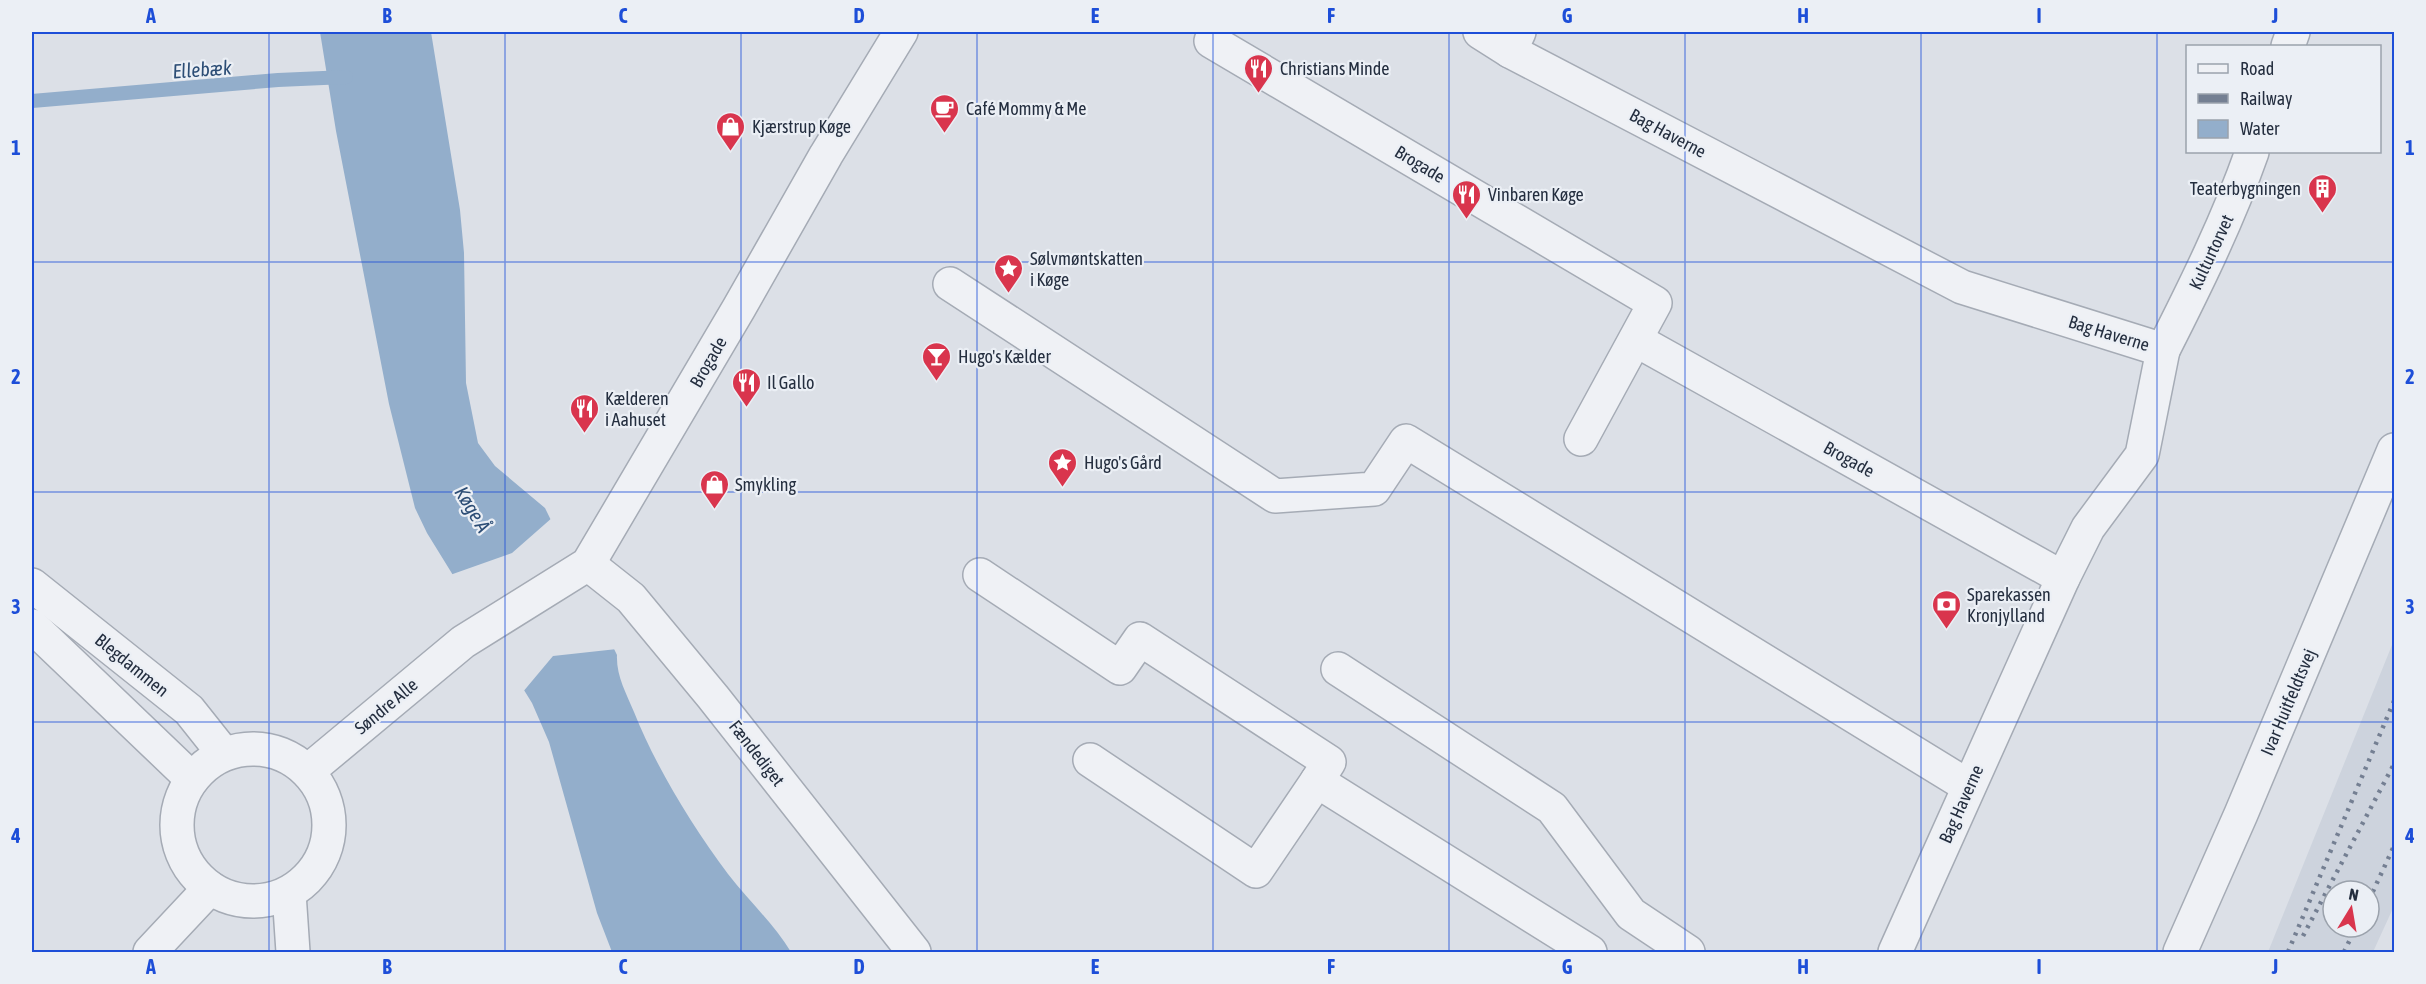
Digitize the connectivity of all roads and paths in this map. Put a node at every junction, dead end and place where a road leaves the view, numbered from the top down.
1 (901, 32) edge
2 (1480, 32) edge
3 (1211, 41) dead end
4 (1514, 41) edge
5 (2252, 153) edge
6 (950, 284) dead end
7 (1636, 340) junction
8 (2163, 350) junction
9 (1581, 439) dead end
10 (2394, 450) edge
11 (588, 564) junction
12 (980, 575) dead end
13 (2063, 578) junction
14 (32, 585) edge
15 (32, 627) edge
16 (471, 637) joint
17 (1338, 669) dead end
18 (224, 754) junction
19 (1090, 760) dead end
20 (308, 771) junction
21 (192, 779) junction
22 (1317, 781) junction
23 (1968, 786) junction
24 (210, 888) junction
25 (290, 893) junction
26 (150, 952) edge
27 (293, 952) edge
28 (914, 952) edge
29 (1590, 952) edge
30 (1688, 952) edge
31 (1895, 952) edge
32 (2180, 952) edge

1 - 11 street, Brogade
2 - 4 street, Bag Haverne
3 - 7 street, Brogade
4 - 8 street, Bag Haverne
5 - 8 street, Kulturtorvet
6 - 23 street
7 - 9 street, Brogade
7 - 13 street, Brogade
8 - 13 street, Bag Haverne
10 - 32 street, Ivar Huitfeldtsvej
11 - 16 street, Brogade
11 - 28 street, Fændediget
12 - 22 street
13 - 23 street, Bag Haverne
14 - 18 street, Blegdammen
15 - 21 street
16 - 20 street, Søndre Alle
17 - 30 street
18 - 20 street
18 - 21 street
19 - 22 street
20 - 25 street
21 - 24 street
22 - 29 street
23 - 31 street, Bag Haverne
24 - 25 street
24 - 26 street
25 - 27 street

